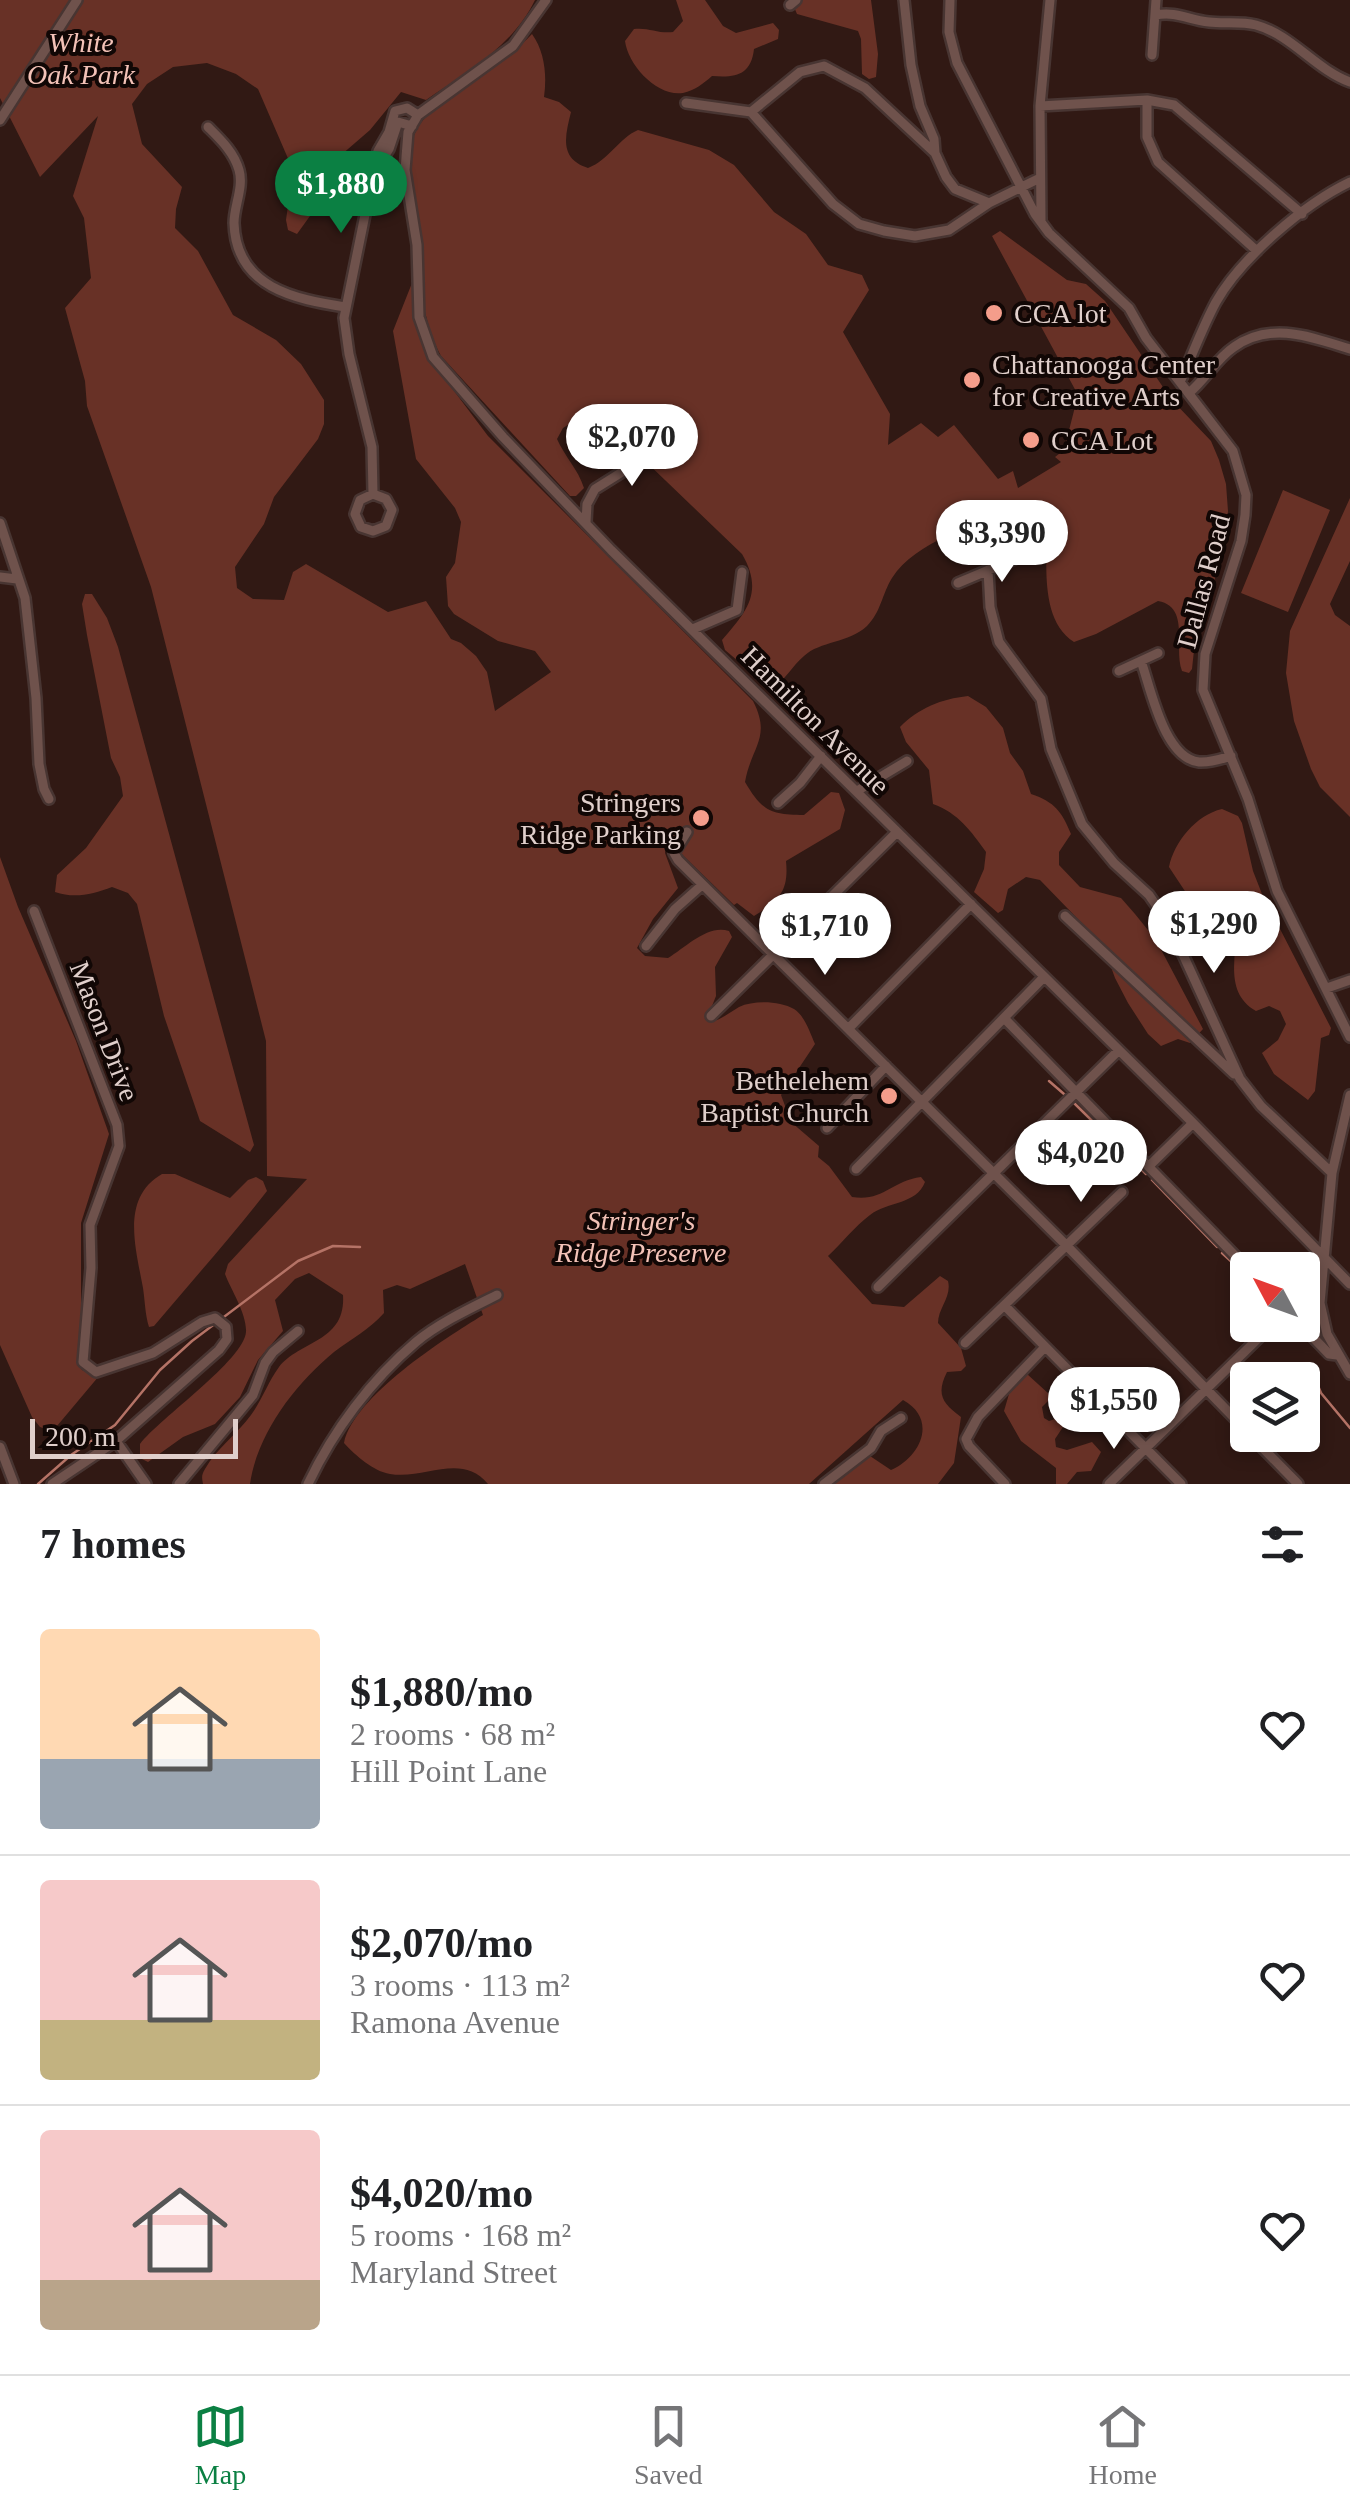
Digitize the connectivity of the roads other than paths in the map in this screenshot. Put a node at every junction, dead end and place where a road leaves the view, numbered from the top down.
1 (77, 0) edge
2 (546, 0) edge
3 (904, 0) edge
4 (950, 0) edge
5 (1050, 0) edge
6 (1156, 0) edge
7 (1155, 14) junction
8 (1152, 55) dead end
9 (1350, 82) edge
10 (1147, 100) junction
11 (686, 104) dead end
12 (1040, 106) junction
13 (751, 112) junction
14 (418, 115) junction
15 (0, 120) edge
16 (208, 126) dead end
17 (412, 126) junction
18 (391, 135) junction
19 (934, 153) junction
20 (1040, 178) junction
21 (1350, 182) edge
22 (1020, 186) junction
23 (989, 204) junction
24 (1302, 214) junction
25 (1041, 223) junction
26 (1257, 251) junction
27 (346, 307) junction
28 (1350, 349) edge
29 (1180, 382) junction
30 (1189, 393) junction
31 (662, 447) dead end
32 (373, 494) junction
33 (586, 522) junction
34 (0, 523) edge
35 (1031, 552) dead end
36 (988, 570) junction
37 (742, 572) dead end
38 (0, 577) edge
39 (18, 579) junction
40 (958, 583) dead end
41 (693, 630) junction
42 (1158, 653) dead end
43 (1141, 661) junction
44 (1119, 671) dead end
45 (821, 756) junction
46 (1231, 756) junction
47 (907, 761) dead end
48 (857, 792) junction
49 (50, 798) dead end
50 (778, 803) dead end
51 (687, 832) dead end
52 (897, 832) junction
53 (702, 884) junction
54 (972, 904) junction
55 (34, 911) dead end
56 (1065, 916) dead end
57 (646, 946) dead end
58 (774, 956) junction
59 (1044, 977) junction
60 (1350, 980) edge
61 (1326, 988) junction
62 (711, 1016) dead end
63 (1004, 1018) junction
64 (849, 1028) junction
65 (1350, 1037) edge
66 (1118, 1051) junction
67 (886, 1066) junction
68 (1240, 1079) junction
69 (1078, 1092) junction
70 (1350, 1095) edge
71 (922, 1102) junction
72 (1193, 1123) junction
73 (827, 1128) dead end
74 (1150, 1166) junction
75 (856, 1170) dead end
76 (1332, 1172) junction
77 (994, 1175) junction
78 (1122, 1192) dead end
79 (1067, 1246) junction
80 (1232, 1252) edge
81 (1323, 1254) junction
82 (1320, 1257) edge
83 (1350, 1284) edge
84 (878, 1287) dead end
85 (497, 1295) dead end
86 (1005, 1306) junction
87 (298, 1332) dead end
88 (1255, 1342) edge
89 (1318, 1342) edge
90 (965, 1343) dead end
91 (1045, 1347) junction
92 (1337, 1356) junction
93 (1350, 1374) edge
94 (1206, 1390) junction
95 (1230, 1415) edge
96 (901, 1418) dead end
97 (116, 1440) junction
98 (0, 1447) edge
99 (1146, 1448) junction
100 (1267, 1452) edge
101 (14, 1484) edge
102 (52, 1484) edge
103 (146, 1484) edge
104 (179, 1484) edge
105 (308, 1484) edge
106 (824, 1484) edge
107 (1005, 1484) edge
108 (1109, 1484) edge
109 (1181, 1484) edge
110 (1298, 1484) edge

1 - 15 street
2 - 14 street
3 - 19 street
4 - 22 street, Dallas Road
5 - 12 street
6 - 7 street
7 - 8 street
7 - 9 street
10 - 12 street
10 - 24 street
10 - 26 street
11 - 13 street
12 - 20 street
13 - 19 street
13 - 23 street
14 - 17 street, Hamilton Avenue
14 - 18 street
16 - 27 street
17 - 18 street
17 - 33 street, Hamilton Avenue
18 - 27 street
19 - 23 street
20 - 22 street
20 - 25 street
21 - 24 street
22 - 23 street
22 - 25 street, Dallas Road
24 - 26 street
25 - 29 street, Dallas Road
26 - 29 street
27 - 32 street
28 - 30 street
29 - 30 street, Dallas Road
30 - 46 street, Dallas Road
31 - 33 street
32 - 32 street
33 - 41 street, Hamilton Avenue
34 - 39 street
35 - 36 street
36 - 40 street
36 - 68 street
37 - 41 street
38 - 39 street
39 - 49 street
41 - 45 street, Hamilton Avenue
42 - 43 street
43 - 44 street
43 - 46 street
45 - 48 street, Hamilton Avenue
45 - 50 street
46 - 61 street, Dallas Road
47 - 48 street
48 - 52 street, Hamilton Avenue
51 - 53 street
52 - 54 street, Hamilton Avenue
52 - 58 street
53 - 57 street
53 - 58 street
54 - 59 street, Hamilton Avenue
54 - 64 street
55 - 97 street, Mason Drive
56 - 68 street
58 - 62 street
58 - 64 street
59 - 63 street
59 - 66 street, Hamilton Avenue
60 - 61 street
61 - 65 street, Dallas Road
63 - 69 street
63 - 71 street
64 - 67 street
66 - 69 street
66 - 72 street, Hamilton Avenue
67 - 71 street
67 - 73 street
68 - 76 street
69 - 74 street
69 - 77 street
70 - 76 street
71 - 75 street
71 - 77 street
72 - 74 street
72 - 81 street, Hamilton Avenue
74 - 80 street
76 - 81 street
77 - 79 street
77 - 84 street
78 - 79 street
79 - 86 street
79 - 94 street
81 - 82 street
81 - 83 street, Hamilton Avenue
81 - 92 street
85 - 105 street
86 - 90 street
86 - 91 street
87 - 104 street
88 - 94 street
89 - 92 street
91 - 99 street
91 - 107 street
92 - 93 street
94 - 95 street
94 - 99 street
96 - 106 street
97 - 102 street, Mason Drive
97 - 103 street
98 - 101 street
99 - 108 street
99 - 109 street
100 - 110 street

